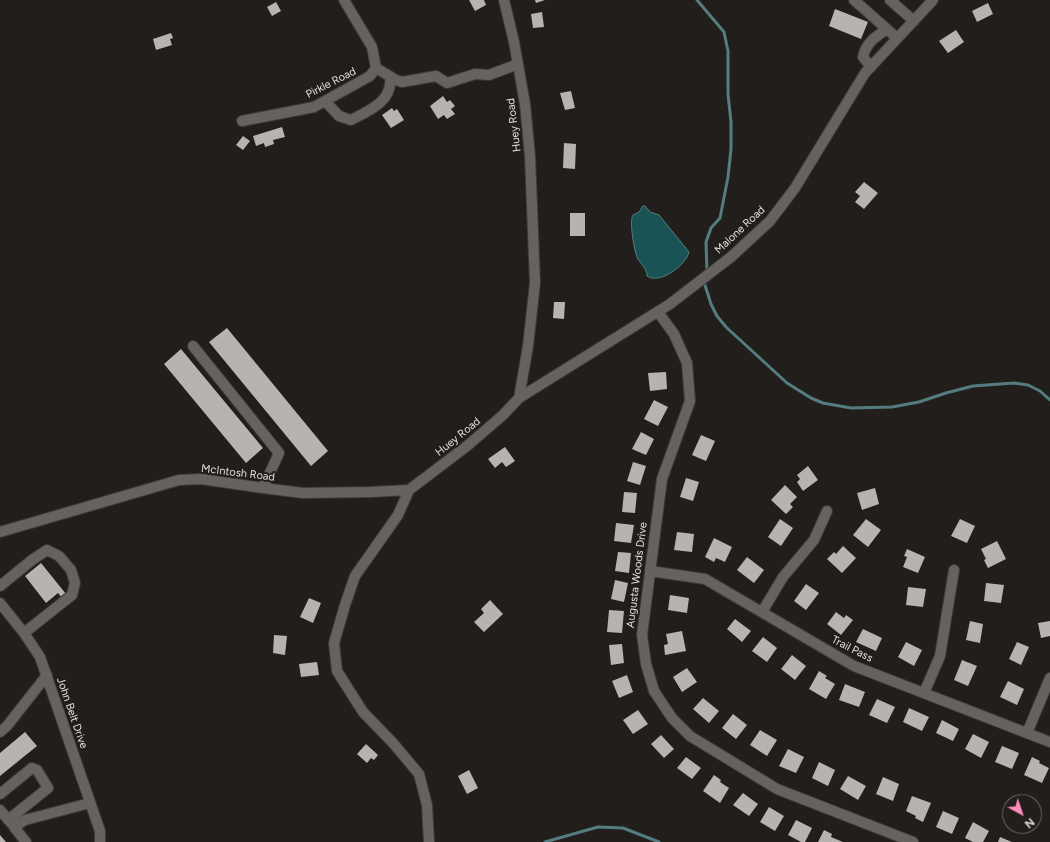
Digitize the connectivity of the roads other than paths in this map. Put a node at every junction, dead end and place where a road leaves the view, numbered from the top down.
1 (344, 0) edge
2 (504, 0) edge
3 (854, 0) edge
4 (890, 0) edge
5 (933, 0) edge
6 (914, 21) junction
7 (887, 29) junction
8 (897, 38) junction
9 (518, 64) junction
10 (871, 67) junction
11 (376, 68) junction
12 (390, 77) junction
13 (325, 101) junction
14 (242, 121) dead end
15 (658, 312) junction
16 (193, 346) dead end
17 (520, 398) junction
18 (263, 488) junction
19 (409, 490) junction
20 (828, 511) dead end
21 (0, 532) edge
22 (954, 570) dead end
23 (650, 572) junction
24 (0, 586) edge
25 (0, 603) edge
26 (762, 612) junction
27 (24, 633) junction
28 (47, 675) junction
29 (1050, 678) edge
30 (924, 693) junction
31 (0, 732) edge
32 (1027, 733) junction
33 (1050, 742) edge
34 (0, 794) edge
35 (90, 803) junction
36 (0, 810) edge
37 (11, 824) junction
38 (26, 842) edge
39 (100, 842) edge
40 (429, 842) edge
41 (913, 842) edge

1 - 11 street
2 - 9 street, Huey Road
3 - 7 street
4 - 6 street
5 - 6 street, Malone Road
6 - 8 street, Malone Road
7 - 8 street
7 - 10 street
8 - 10 street, Malone Road
9 - 12 street
9 - 17 street, Huey Road
10 - 15 street, Malone Road
11 - 12 street
11 - 13 street, Pirkle Road
12 - 13 street
13 - 14 street, Pirkle Road
15 - 17 street, Malone Road
15 - 23 street, Augusta Woods Drive
16 - 18 street
17 - 19 street, Huey Road
18 - 19 street, McIntosh Road
18 - 21 street, McIntosh Road
19 - 40 street, Huey Road
20 - 26 street
22 - 30 street
23 - 26 street, Trail Pass
23 - 41 street, Augusta Woods Drive
24 - 27 street
25 - 27 street, John Belt Drive
26 - 30 street, Trail Pass
27 - 28 street, John Belt Drive
28 - 31 street
28 - 35 street, John Belt Drive
29 - 32 street
30 - 32 street, Trail Pass
32 - 33 street, Trail Pass
34 - 37 street
35 - 37 street
35 - 39 street, John Belt Drive
36 - 37 street
37 - 38 street

